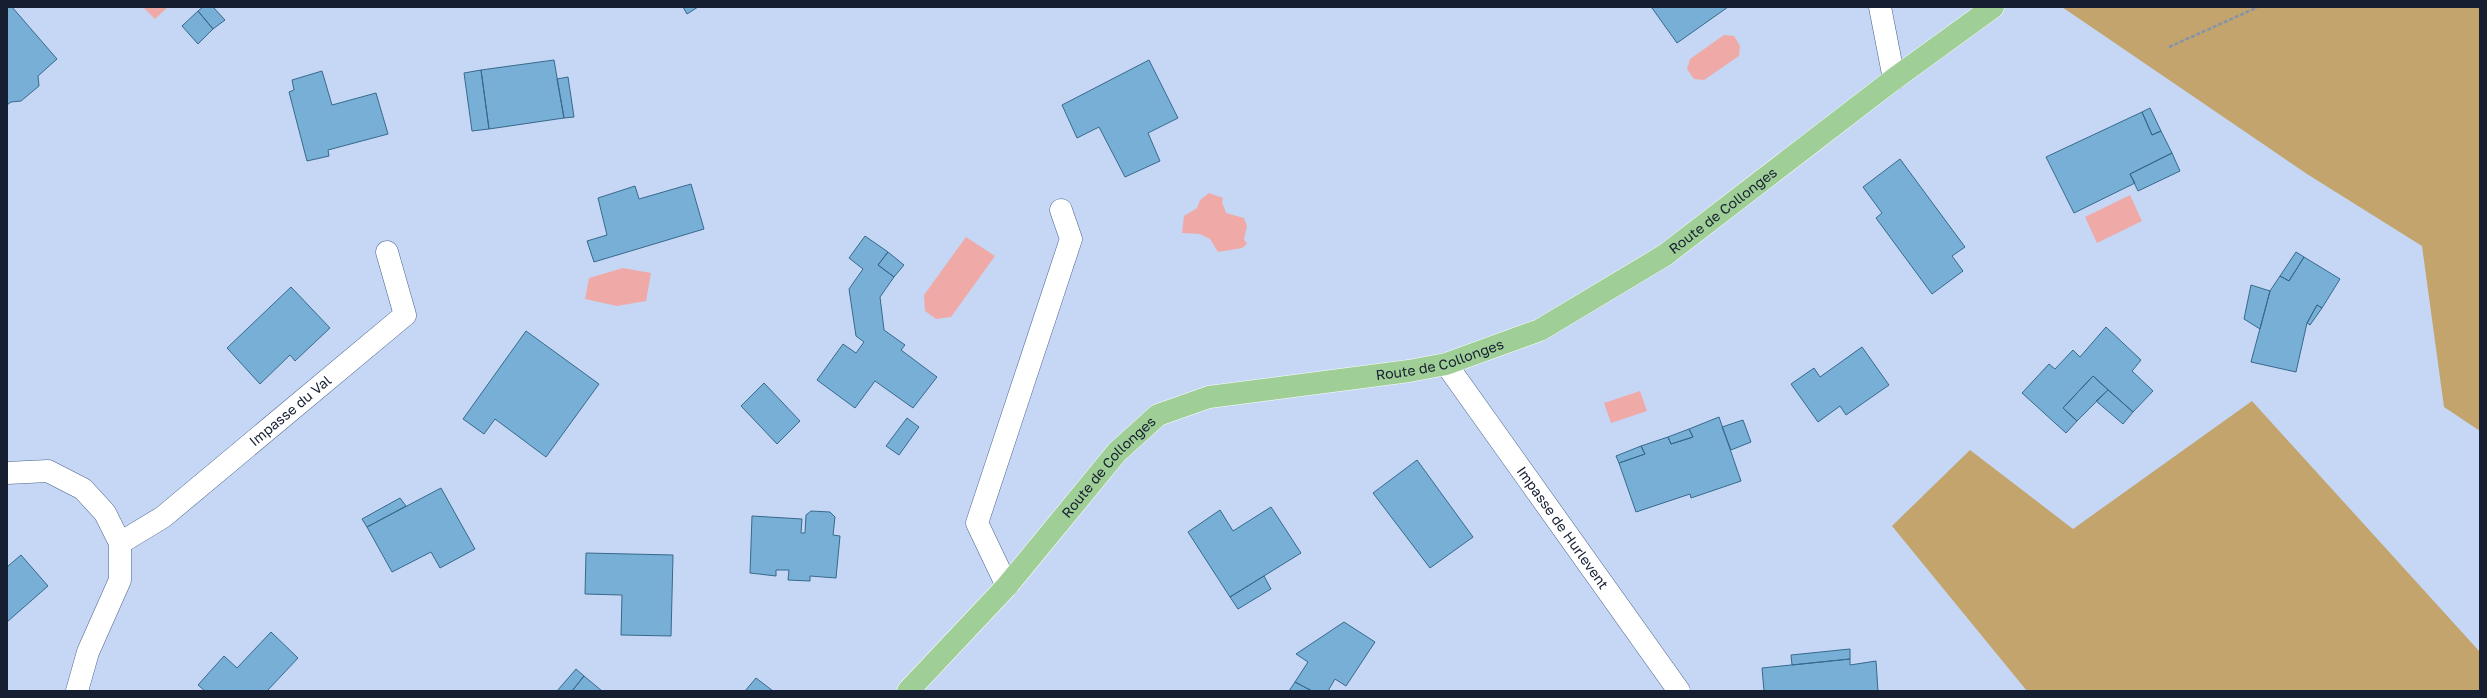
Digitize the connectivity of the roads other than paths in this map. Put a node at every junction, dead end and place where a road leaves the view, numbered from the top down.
1 (1880, 7) edge
2 (1993, 7) edge
3 (1894, 79) junction
4 (1061, 210) dead end
5 (387, 252) dead end
6 (1446, 364) junction
7 (7, 473) edge
8 (120, 543) junction
9 (1007, 586) junction
10 (77, 691) edge
11 (908, 691) edge
12 (1680, 691) edge

1 - 3 street
2 - 3 main road, Route de Collonges
3 - 6 main road, Route de Collonges
4 - 9 street
5 - 8 street, Impasse du Val
6 - 9 main road, Route de Collonges
6 - 12 street, Impasse de Hurlevent
7 - 8 street
8 - 10 street
9 - 11 main road, Route de Collonges

